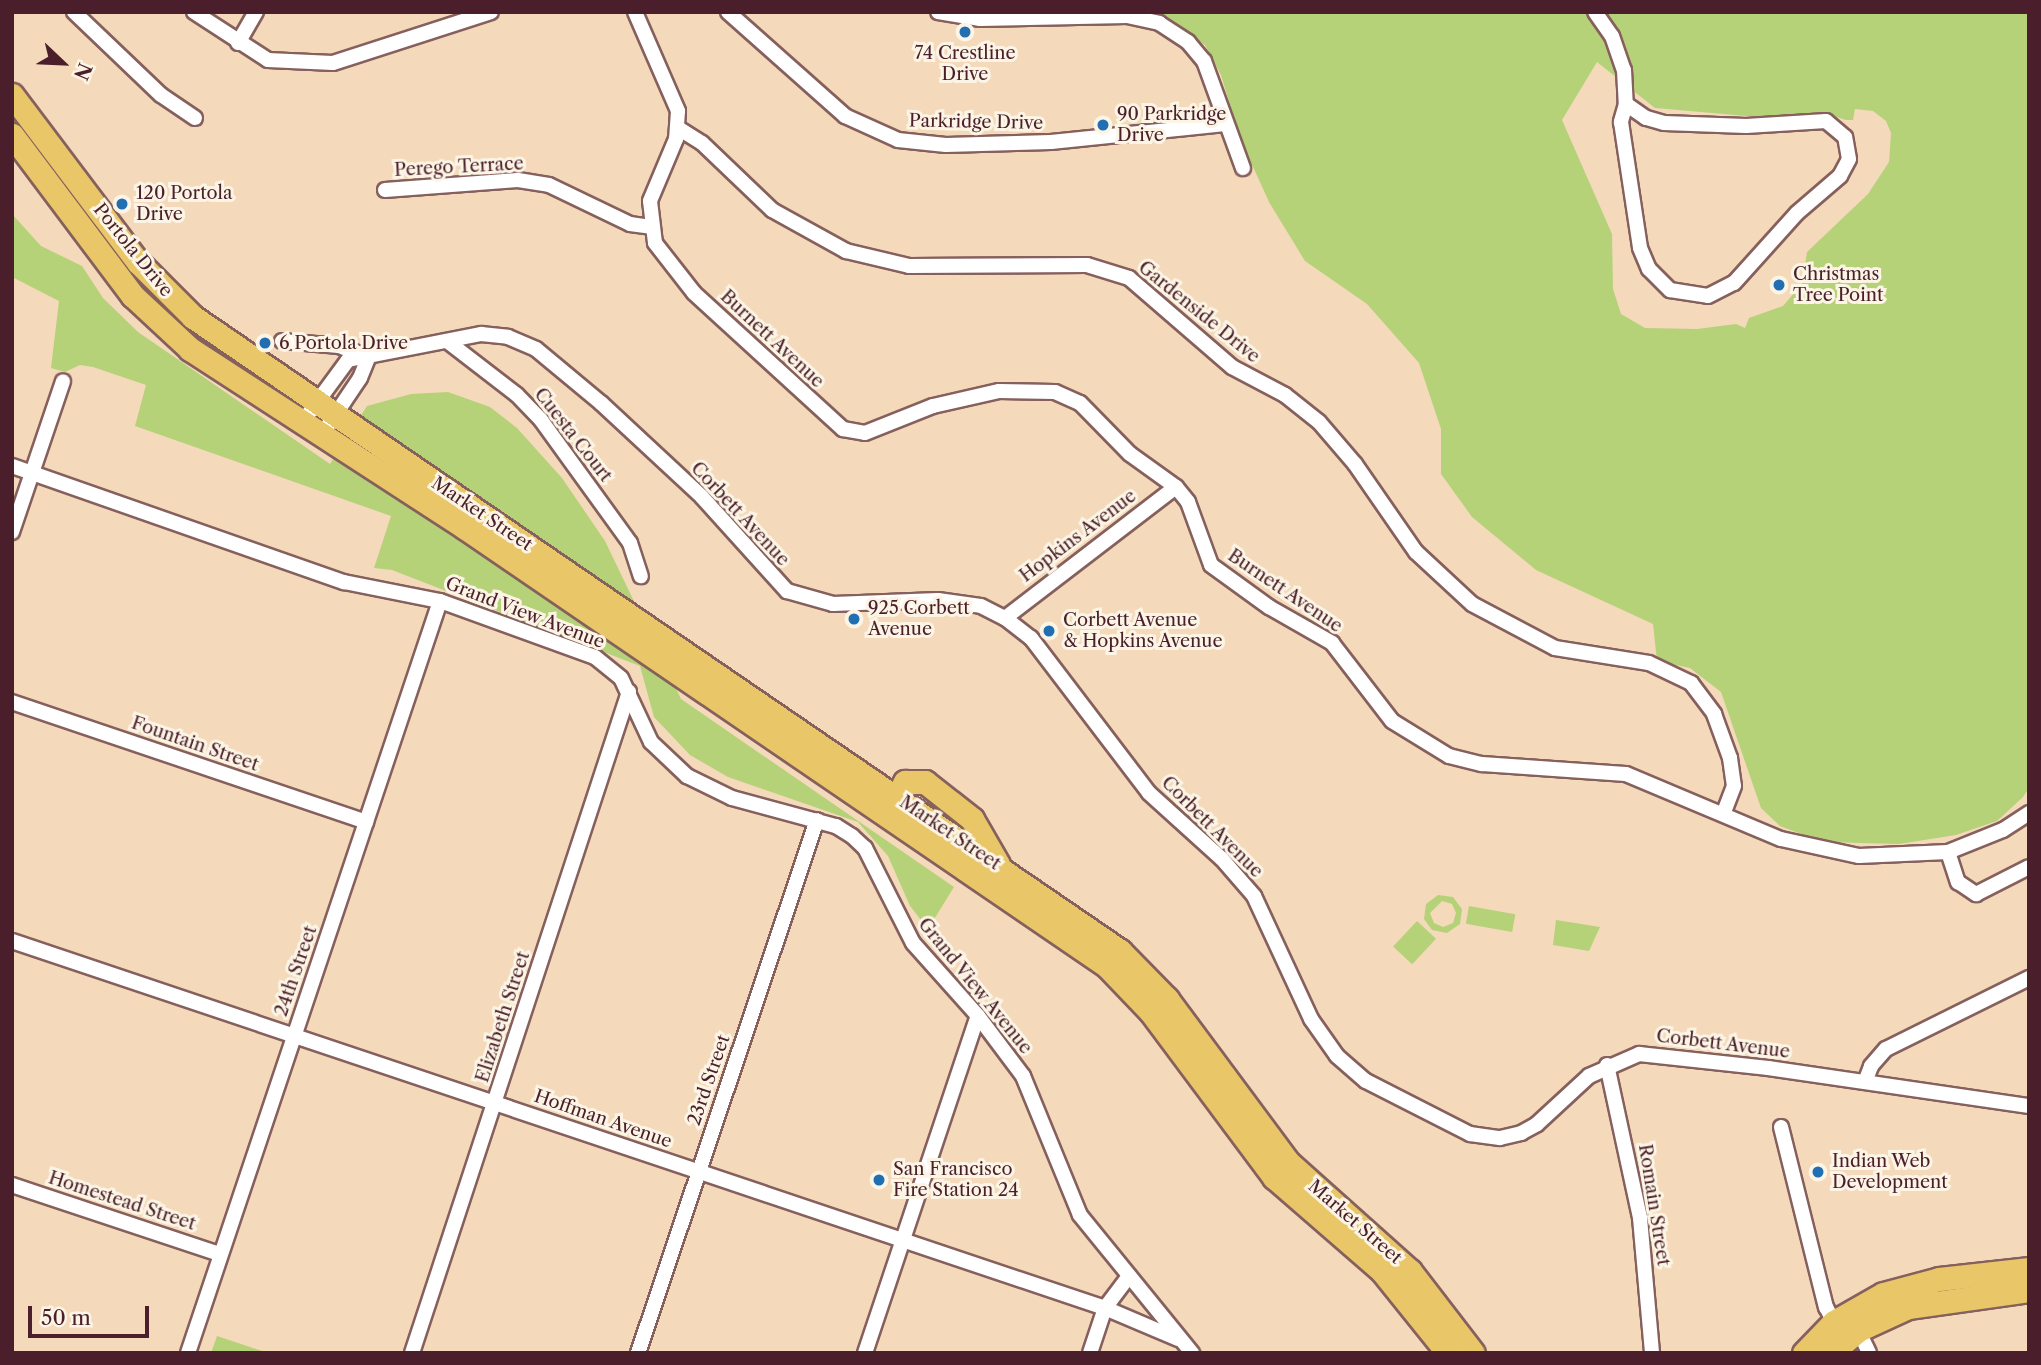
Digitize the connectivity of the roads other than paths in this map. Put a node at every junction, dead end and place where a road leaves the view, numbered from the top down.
1 (74, 12) edge
2 (194, 12) edge
3 (256, 12) edge
4 (491, 12) edge
5 (635, 12) edge
6 (729, 12) edge
7 (938, 12) edge
8 (1595, 12) edge
9 (238, 43) junction
10 (12, 95) edge
11 (1626, 104) junction
12 (195, 118) dead end
13 (1225, 124) junction
14 (678, 128) junction
15 (12, 135) edge
16 (1243, 168) dead end
17 (385, 190) dead end
18 (651, 227) junction
19 (282, 341) dead end
20 (447, 341) junction
21 (368, 358) junction
22 (63, 381) dead end
23 (326, 408) junction
24 (301, 424) junction
25 (321, 436) junction
26 (12, 466) edge
27 (32, 473) junction
28 (1176, 486) junction
29 (12, 532) edge
30 (641, 576) dead end
31 (440, 601) junction
32 (1005, 618) junction
33 (629, 692) junction
34 (12, 702) edge
35 (894, 795) junction
36 (2029, 813) edge
37 (1723, 814) junction
38 (894, 819) junction
39 (817, 820) junction
40 (366, 822) junction
41 (1948, 852) junction
42 (2029, 867) edge
43 (12, 941) edge
44 (2029, 978) edge
45 (978, 1016) junction
46 (294, 1036) junction
47 (1607, 1065) junction
48 (1865, 1082) junction
49 (495, 1104) junction
50 (2029, 1106) edge
51 (1781, 1127) dead end
52 (699, 1172) junction
53 (12, 1185) edge
54 (902, 1240) junction
55 (220, 1254) junction
56 (2029, 1269) edge
57 (1129, 1276) junction
58 (2029, 1290) edge
59 (1105, 1308) junction
60 (1834, 1322) junction
61 (1858, 1330) junction
62 (1179, 1339) junction
63 (1832, 1352) edge
64 (188, 1353) edge
65 (412, 1353) edge
66 (638, 1353) edge
67 (865, 1353) edge
68 (1090, 1353) edge
69 (1192, 1353) edge
70 (1448, 1353) edge
71 (1473, 1353) edge
72 (1652, 1353) edge
73 (1804, 1353) edge
74 (1869, 1353) edge

1 - 12 street
2 - 9 street
3 - 9 street
4 - 9 street
5 - 14 street, Burnett Avenue
6 - 13 street, Parkridge Drive
7 - 13 street
8 - 11 street
10 - 23 main road, Portola Drive
11 - 11 street
13 - 16 street
14 - 18 street, Burnett Avenue
14 - 37 street, Gardenside Drive
15 - 24 main road, Portola Drive
17 - 18 street, Perego Terrace
18 - 28 street, Burnett Avenue
19 - 21 street
20 - 21 street
20 - 30 street, Cuesta Court
20 - 32 street, Corbett Avenue
21 - 23 street
21 - 23 street
22 - 27 street
23 - 24 street
23 - 25 street
23 - 35 main road, Market Street
24 - 25 main road, Portola Drive
25 - 38 main road, Market Street
26 - 27 street, Grand View Avenue
27 - 29 street
27 - 31 street, Grand View Avenue
28 - 32 street, Hopkins Avenue
28 - 37 street, Burnett Avenue
31 - 33 street, Grand View Avenue
31 - 40 street, 24th Street
32 - 47 street, Corbett Avenue
33 - 39 street, Grand View Avenue
33 - 49 street, Elizabeth Street
34 - 40 street, Fountain Street
35 - 38 main road
35 - 71 main road, Market Street
36 - 41 street, Burnett Avenue
37 - 41 street, Burnett Avenue
38 - 70 main road, Market Street
39 - 45 street, Grand View Avenue
39 - 52 street, 23rd Street
40 - 46 street, 24th Street
41 - 42 street
43 - 46 street, Hoffman Avenue
44 - 48 street
45 - 54 street
45 - 57 street, Grand View Avenue
46 - 49 street, Hoffman Avenue
46 - 55 street, 24th Street
47 - 48 street, Corbett Avenue
47 - 72 street, Romain Street
48 - 50 street, Corbett Avenue
49 - 52 street, Hoffman Avenue
49 - 65 street, Elizabeth Street
51 - 60 street
52 - 54 street, Hoffman Avenue
52 - 66 street, 23rd Street
53 - 55 street, Homestead Street
54 - 59 street, Hoffman Avenue
54 - 67 street
55 - 64 street, 24th Street
56 - 60 main road
57 - 59 street
57 - 62 street, Grand View Avenue
58 - 61 main road
59 - 62 street, Hoffman Avenue
59 - 68 street
60 - 73 main road
61 - 63 main road
61 - 74 street
62 - 69 street, Grand View Avenue

